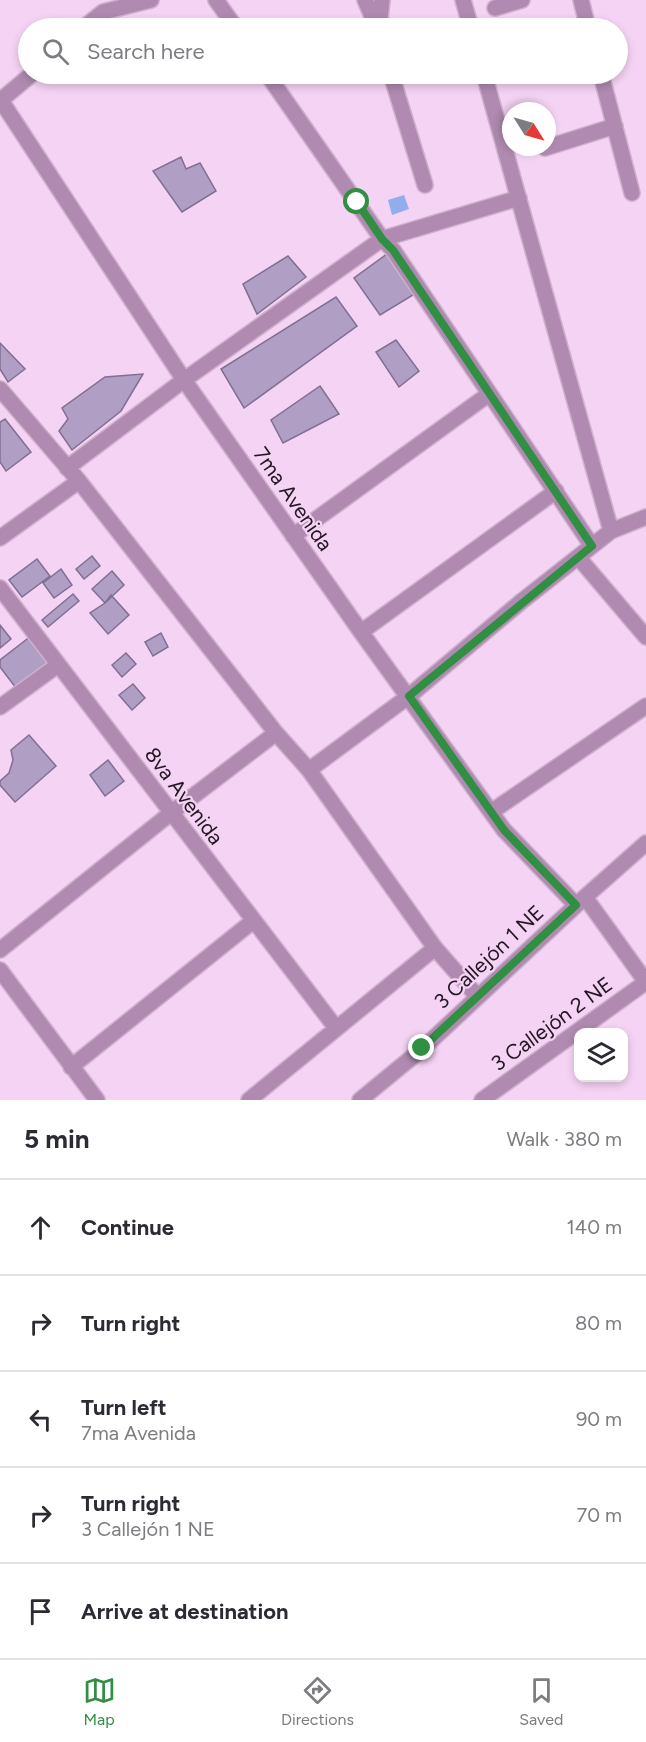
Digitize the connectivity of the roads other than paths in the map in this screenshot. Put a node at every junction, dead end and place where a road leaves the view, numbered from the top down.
1 (151, 0) edge
2 (216, 0) edge
3 (365, 0) edge
4 (382, 0) edge
5 (463, 0) edge
6 (522, 0) edge
7 (581, 0) edge
8 (495, 8) dead end
9 (96, 18) edge
10 (229, 18) edge
11 (373, 18) edge
12 (379, 18) edge
13 (468, 18) edge
14 (586, 18) edge
15 (20, 84) edge
16 (274, 84) edge
17 (394, 84) edge
18 (487, 84) edge
19 (603, 84) edge
20 (1, 99) edge
21 (615, 126) junction
22 (556, 145) edge
23 (425, 185) dead end
24 (632, 193) dead end
25 (519, 198) junction
26 (382, 239) junction
27 (184, 380) junction
28 (0, 389) edge
29 (489, 394) junction
30 (67, 468) junction
31 (79, 481) junction
32 (556, 491) junction
33 (646, 517) edge
34 (611, 531) junction
35 (293, 536) junction
36 (0, 538) edge
37 (592, 546) junction
38 (578, 557) junction
39 (0, 588) edge
40 (361, 632) junction
41 (646, 636) edge
42 (58, 665) junction
43 (409, 696) junction
44 (646, 706) edge
45 (0, 707) edge
46 (276, 733) junction
47 (309, 770) junction
48 (491, 812) junction
49 (171, 813) junction
50 (646, 843) edge
51 (580, 901) junction
52 (253, 921) junction
53 (435, 948) junction
54 (0, 950) edge
55 (0, 970) edge
56 (646, 982) edge
57 (477, 996) junction
58 (336, 1028) junction
59 (71, 1067) junction
60 (97, 1100) edge
61 (249, 1100) edge
62 (360, 1100) edge
63 (482, 1100) edge

1 - 9 street
2 - 10 street
3 - 11 street
4 - 12 street
5 - 13 street
6 - 8 street
7 - 14 street
15 - 20 street
16 - 26 street
17 - 23 street
18 - 25 street
19 - 21 street
20 - 27 street, 7ma Avenida
21 - 22 street
21 - 24 street
25 - 26 street
25 - 34 street
26 - 27 street
26 - 29 street
27 - 30 street
27 - 35 street, 7ma Avenida
28 - 30 street
29 - 32 street
29 - 35 street
30 - 31 street
31 - 36 street
31 - 46 street
32 - 37 street
32 - 40 street
33 - 34 street
34 - 37 street
35 - 40 street, 7ma Avenida
37 - 38 street
38 - 41 street
38 - 43 street
39 - 42 street, 8va Avenida
40 - 43 street, 7ma Avenida
42 - 45 street
42 - 49 street, 8va Avenida
43 - 47 street
43 - 48 street, 7ma Avenida
44 - 48 street
46 - 47 street
46 - 49 street
47 - 53 street
48 - 51 street, 7ma Avenida
49 - 52 street, 8va Avenida
49 - 54 street
50 - 51 street, 3 Callejón 1 NE
51 - 56 street, 7ma Avenida
51 - 57 street, 3 Callejón 1 NE
52 - 58 street, 8va Avenida
52 - 59 street
53 - 57 street
53 - 58 street
55 - 59 street
56 - 63 street, 3 Callejón 2 NE
57 - 62 street, 3 Callejón 1 NE
58 - 61 street
59 - 60 street

